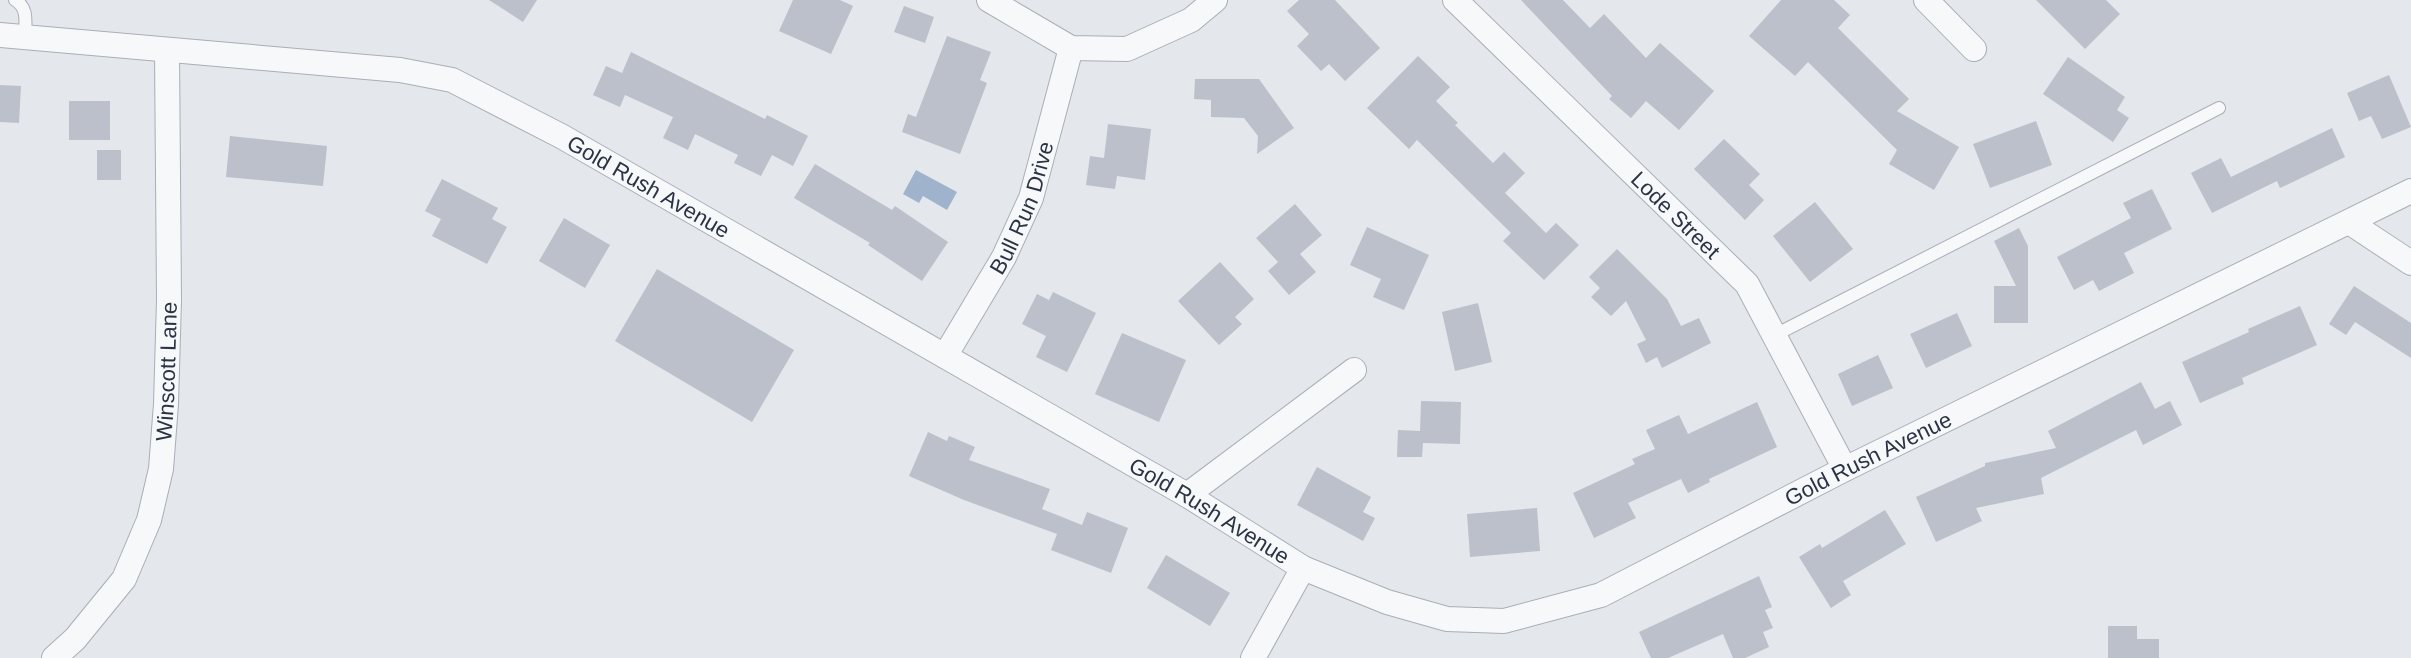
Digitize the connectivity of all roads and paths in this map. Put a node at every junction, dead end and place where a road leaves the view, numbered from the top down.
1 (15, 0) edge
2 (989, 0) edge
3 (1215, 0) edge
4 (1455, 0) edge
5 (1926, 0) edge
6 (0, 35) edge
7 (25, 37) junction
8 (1071, 48) junction
9 (1974, 49) dead end
10 (167, 50) junction
11 (2219, 108) dead end
12 (2411, 191) edge
13 (2349, 222) junction
14 (2411, 263) edge
15 (1775, 335) junction
16 (945, 356) junction
17 (1354, 370) dead end
18 (1845, 469) junction
19 (1187, 495) junction
20 (1303, 568) junction
21 (54, 658) edge
22 (1253, 658) edge

1 - 7 lane
2 - 8 street
3 - 8 street
4 - 15 street, Lode Street
5 - 9 street
6 - 7 street, Gold Rush Avenue
7 - 10 street, Gold Rush Avenue
8 - 16 street, Bull Run Drive
10 - 16 street, Gold Rush Avenue
10 - 21 street, Winscott Lane
11 - 15 lane
12 - 13 street, Gold Rush Avenue
13 - 14 street
13 - 18 street, Gold Rush Avenue
15 - 18 street, Lode Street
16 - 19 street, Gold Rush Avenue
17 - 19 street
18 - 20 street, Gold Rush Avenue
19 - 20 street, Gold Rush Avenue
20 - 22 street

